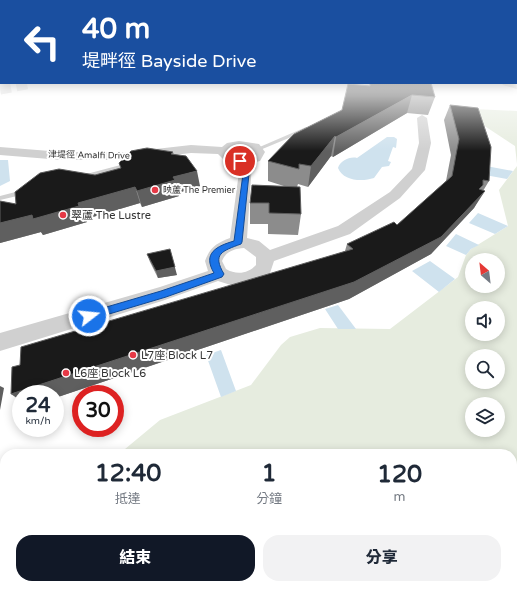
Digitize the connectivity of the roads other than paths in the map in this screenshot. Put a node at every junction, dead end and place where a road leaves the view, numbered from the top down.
1 (422, 118) edge
2 (312, 127) edge
3 (258, 149) junction
4 (0, 151) edge
5 (225, 151) junction
6 (160, 161) edge
7 (246, 161) junction
8 (68, 180) edge
9 (38, 188) edge
10 (0, 198) edge
11 (238, 242) junction
12 (266, 258) junction
13 (219, 274) junction
14 (0, 342) edge

1 - 12 street
2 - 3 lane
3 - 5 street, 津堤徑 Amalfi Drive
3 - 7 street
4 - 5 street, 津堤徑 Amalfi Drive
5 - 7 street
6 - 8 lane
7 - 11 street
9 - 10 lane
11 - 12 street
11 - 13 street
12 - 13 street
13 - 14 street

